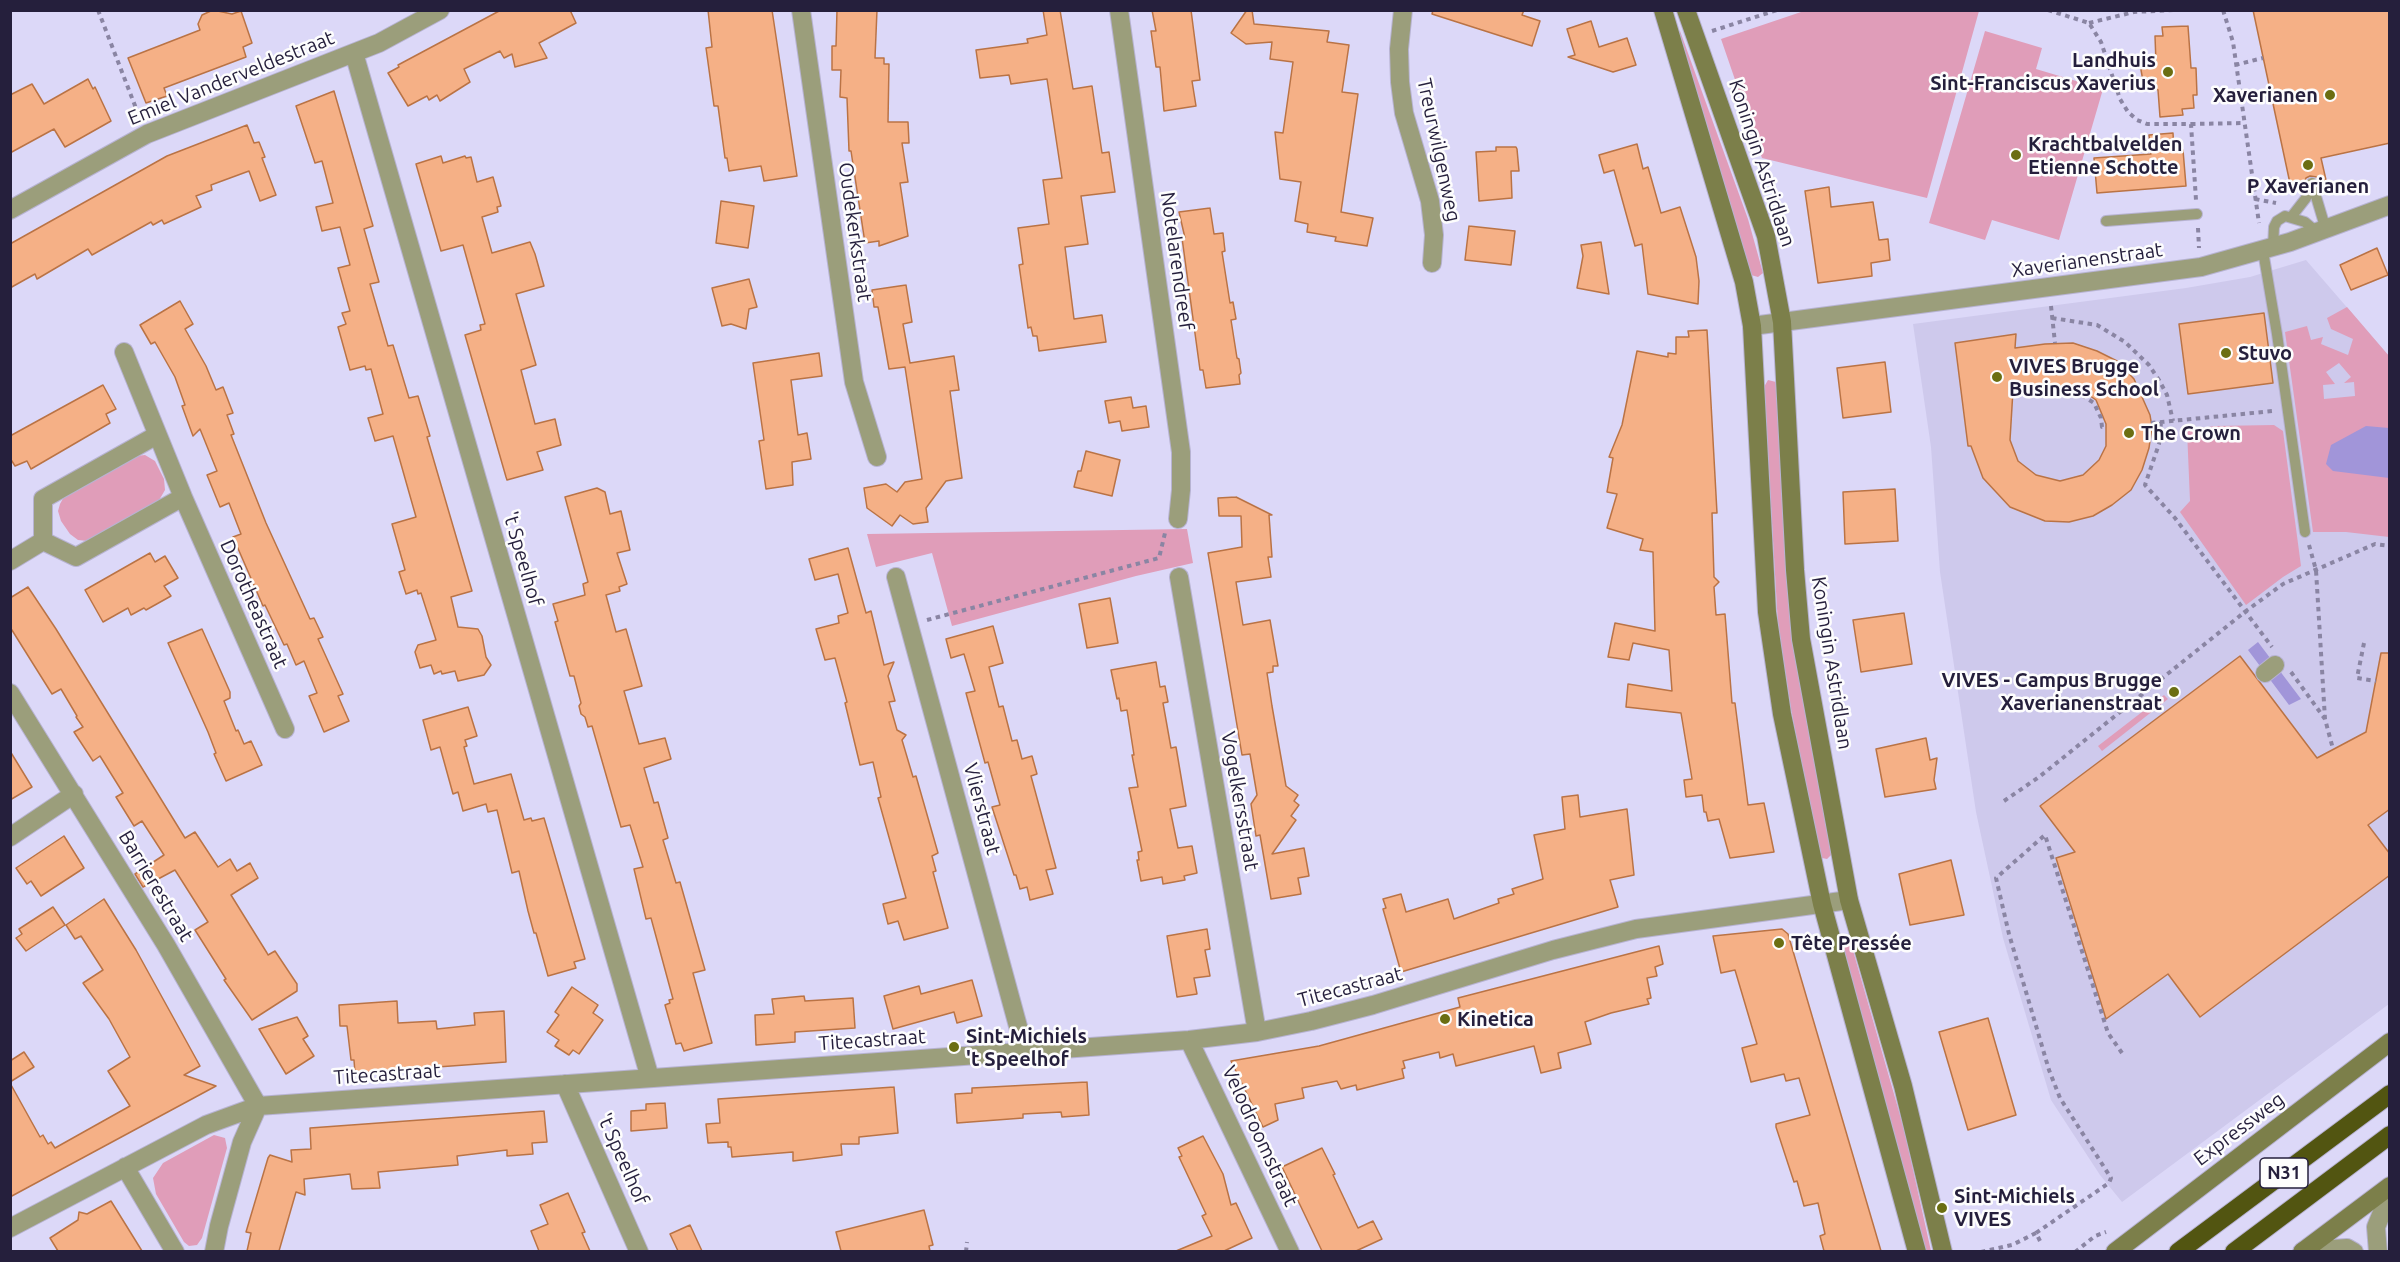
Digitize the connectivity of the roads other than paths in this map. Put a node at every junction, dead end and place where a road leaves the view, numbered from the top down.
1 (440, 10) edge
2 (801, 10) edge
3 (1119, 10) edge
4 (1403, 10) edge
5 (1663, 10) edge
6 (1686, 10) edge
7 (354, 53) junction
8 (2390, 205) edge
9 (10, 210) edge
10 (2197, 214) road end
11 (2292, 216) junction
12 (2106, 221) dead end
13 (2322, 232) junction
14 (2268, 249) junction
15 (1432, 263) dead end
16 (1782, 322) junction
17 (1752, 326) junction
18 (124, 352) dead end
19 (157, 435) junction
20 (877, 457) dead end
21 (183, 497) junction
22 (1178, 519) road end
23 (2305, 532) road end
24 (43, 541) junction
25 (10, 561) edge
26 (896, 577) dead end
27 (1179, 577) dead end
28 (10, 693) edge
29 (285, 729) dead end
30 (74, 794) junction
31 (10, 837) edge
32 (1850, 900) junction
33 (1822, 904) junction
34 (1257, 1032) junction
35 (1189, 1040) junction
36 (2390, 1042) edge
37 (1025, 1052) junction
38 (650, 1078) junction
39 (565, 1084) junction
40 (2390, 1094) edge
41 (258, 1106) junction
42 (2390, 1136) edge
43 (125, 1167) junction
44 (2390, 1186) edge
45 (2390, 1193) edge
46 (10, 1228) edge
47 (175, 1251) edge
48 (214, 1251) edge
49 (639, 1251) edge
50 (1290, 1251) edge
51 (1917, 1251) edge
52 (1942, 1251) edge
53 (2115, 1251) edge
54 (2178, 1251) edge
55 (2234, 1251) edge
56 (2303, 1251) edge
57 (2354, 1251) edge
58 (2378, 1251) edge

1 - 7 street, Emiel Vanderveldestraat
2 - 20 street, Oudekerkstraat
3 - 22 street, Notelarendreef
4 - 15 street, Treurwilgenweg
5 - 17 main road
6 - 16 main road, Koningin Astridlaan
7 - 9 street, Emiel Vanderveldestraat
7 - 38 street, 't Speelhof
8 - 13 street, Xaverianenstraat
10 - 12 lane
11 - 13 lane
11 - 13 lane
11 - 14 lane
13 - 14 street, Xaverianenstraat
14 - 16 street, Xaverianenstraat
14 - 23 lane
16 - 17 street, Xaverianenstraat
16 - 32 main road, Koningin Astridlaan
17 - 33 main road
18 - 19 street, Dorotheastraat
19 - 21 street, Dorotheastraat
19 - 24 street
21 - 24 street
21 - 29 street, Dorotheastraat
24 - 25 street
26 - 37 street, Vlierstraat
27 - 34 street, Vogelkersstraat
28 - 30 street, Barrierestraat
30 - 31 street
30 - 41 street, Barrierestraat
32 - 33 street, Titecastraat
32 - 52 main road, Koningin Astridlaan
33 - 34 street, Titecastraat
33 - 51 main road
34 - 35 street, Titecastraat
35 - 37 street, Titecastraat
35 - 50 street, Velodroomstraat
36 - 53 main road, Expressweg
37 - 38 street, Titecastraat
38 - 39 street, Titecastraat
39 - 41 street, Titecastraat
39 - 49 street, 't Speelhof
40 - 54 highway, N31
41 - 43 street, Titecastraat
41 - 48 street
42 - 55 highway, N31
43 - 46 street, Titecastraat
43 - 47 street
44 - 56 main road
45 - 58 street
56 - 57 street

